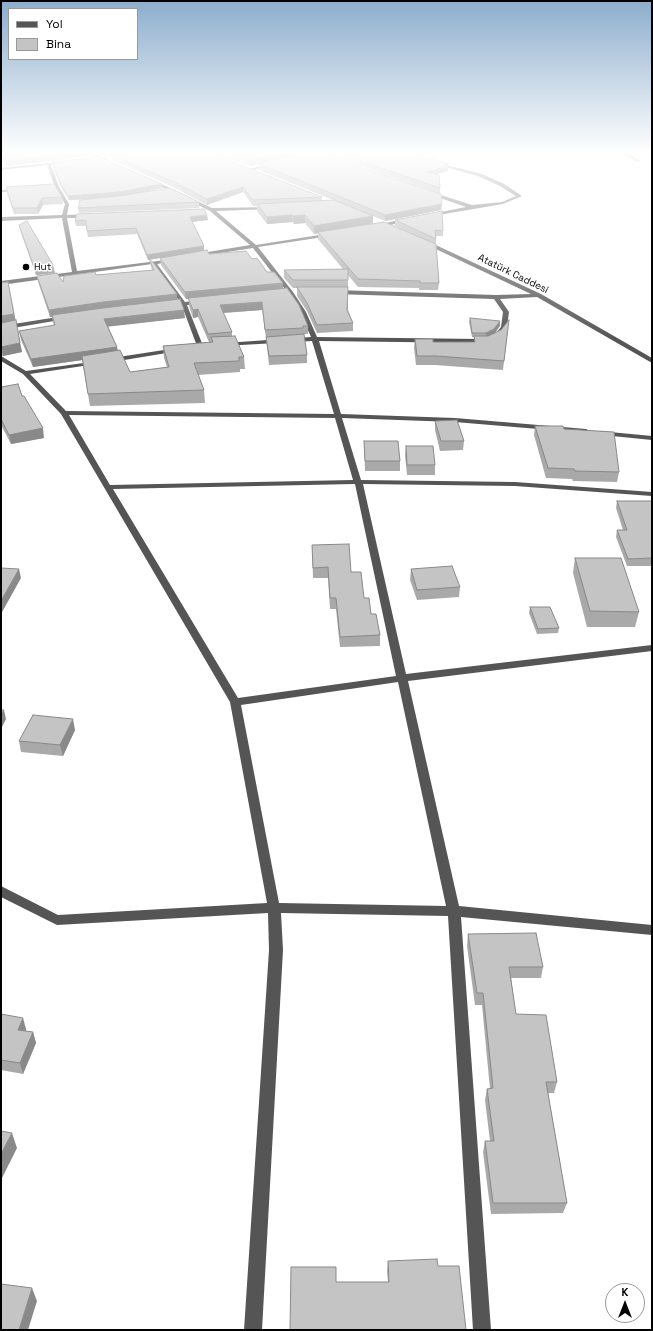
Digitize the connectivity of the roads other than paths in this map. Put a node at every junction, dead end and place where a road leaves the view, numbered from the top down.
1 (217, 215) edge
2 (431, 215) edge
3 (95, 216) edge
4 (64, 217) junction
5 (421, 217) edge
6 (1, 219) edge
7 (370, 219) edge
8 (414, 219) edge
9 (384, 225) junction
10 (369, 227) edge
11 (392, 228) edge
12 (338, 232) edge
13 (421, 240) edge
14 (254, 246) junction
15 (192, 256) edge
16 (177, 259) edge
17 (154, 263) junction
18 (75, 273) junction
19 (1, 283) edge
20 (294, 292) junction
21 (327, 292) edge
22 (282, 293) edge
23 (539, 295) junction
24 (496, 298) junction
25 (206, 301) edge
26 (184, 304) junction
27 (162, 306) edge
28 (74, 317) edge
29 (1, 328) edge
30 (315, 339) junction
31 (216, 345) edge
32 (200, 346) junction
33 (208, 346) edge
34 (193, 347) edge
35 (185, 348) edge
36 (1, 358) edge
37 (652, 362) edge
38 (24, 373) junction
39 (64, 413) junction
40 (338, 416) junction
41 (652, 438) edge
42 (358, 482) junction
43 (108, 486) junction
44 (652, 494) edge
45 (652, 648) edge
46 (402, 678) junction
47 (235, 702) junction
48 (1, 891) edge
49 (274, 908) junction
50 (454, 911) junction
51 (652, 930) edge
52 (253, 1330) edge
53 (482, 1330) edge

1 - 14 street
2 - 5 street
3 - 4 street
4 - 6 street
4 - 18 street
7 - 9 street
8 - 9 street
9 - 10 street
9 - 11 street
12 - 14 street
13 - 23 street, Atatürk Caddesi
14 - 15 street
14 - 20 street
16 - 17 street
17 - 18 street
17 - 26 street
18 - 19 street
20 - 22 street
20 - 30 street
21 - 24 street
23 - 24 street
23 - 37 street, Atatürk Caddesi
24 - 30 street
25 - 26 street
26 - 27 street
26 - 32 street
28 - 29 street
30 - 31 street
30 - 40 street
32 - 33 street
32 - 34 street
35 - 38 street
36 - 38 street
38 - 39 street
39 - 40 street
39 - 43 street
40 - 41 street
40 - 42 street
42 - 43 street
42 - 44 street
42 - 46 street
43 - 47 street
45 - 46 street
46 - 47 street
46 - 50 street
47 - 49 street
48 - 49 street
49 - 50 street
49 - 52 street
50 - 51 street
50 - 53 street

